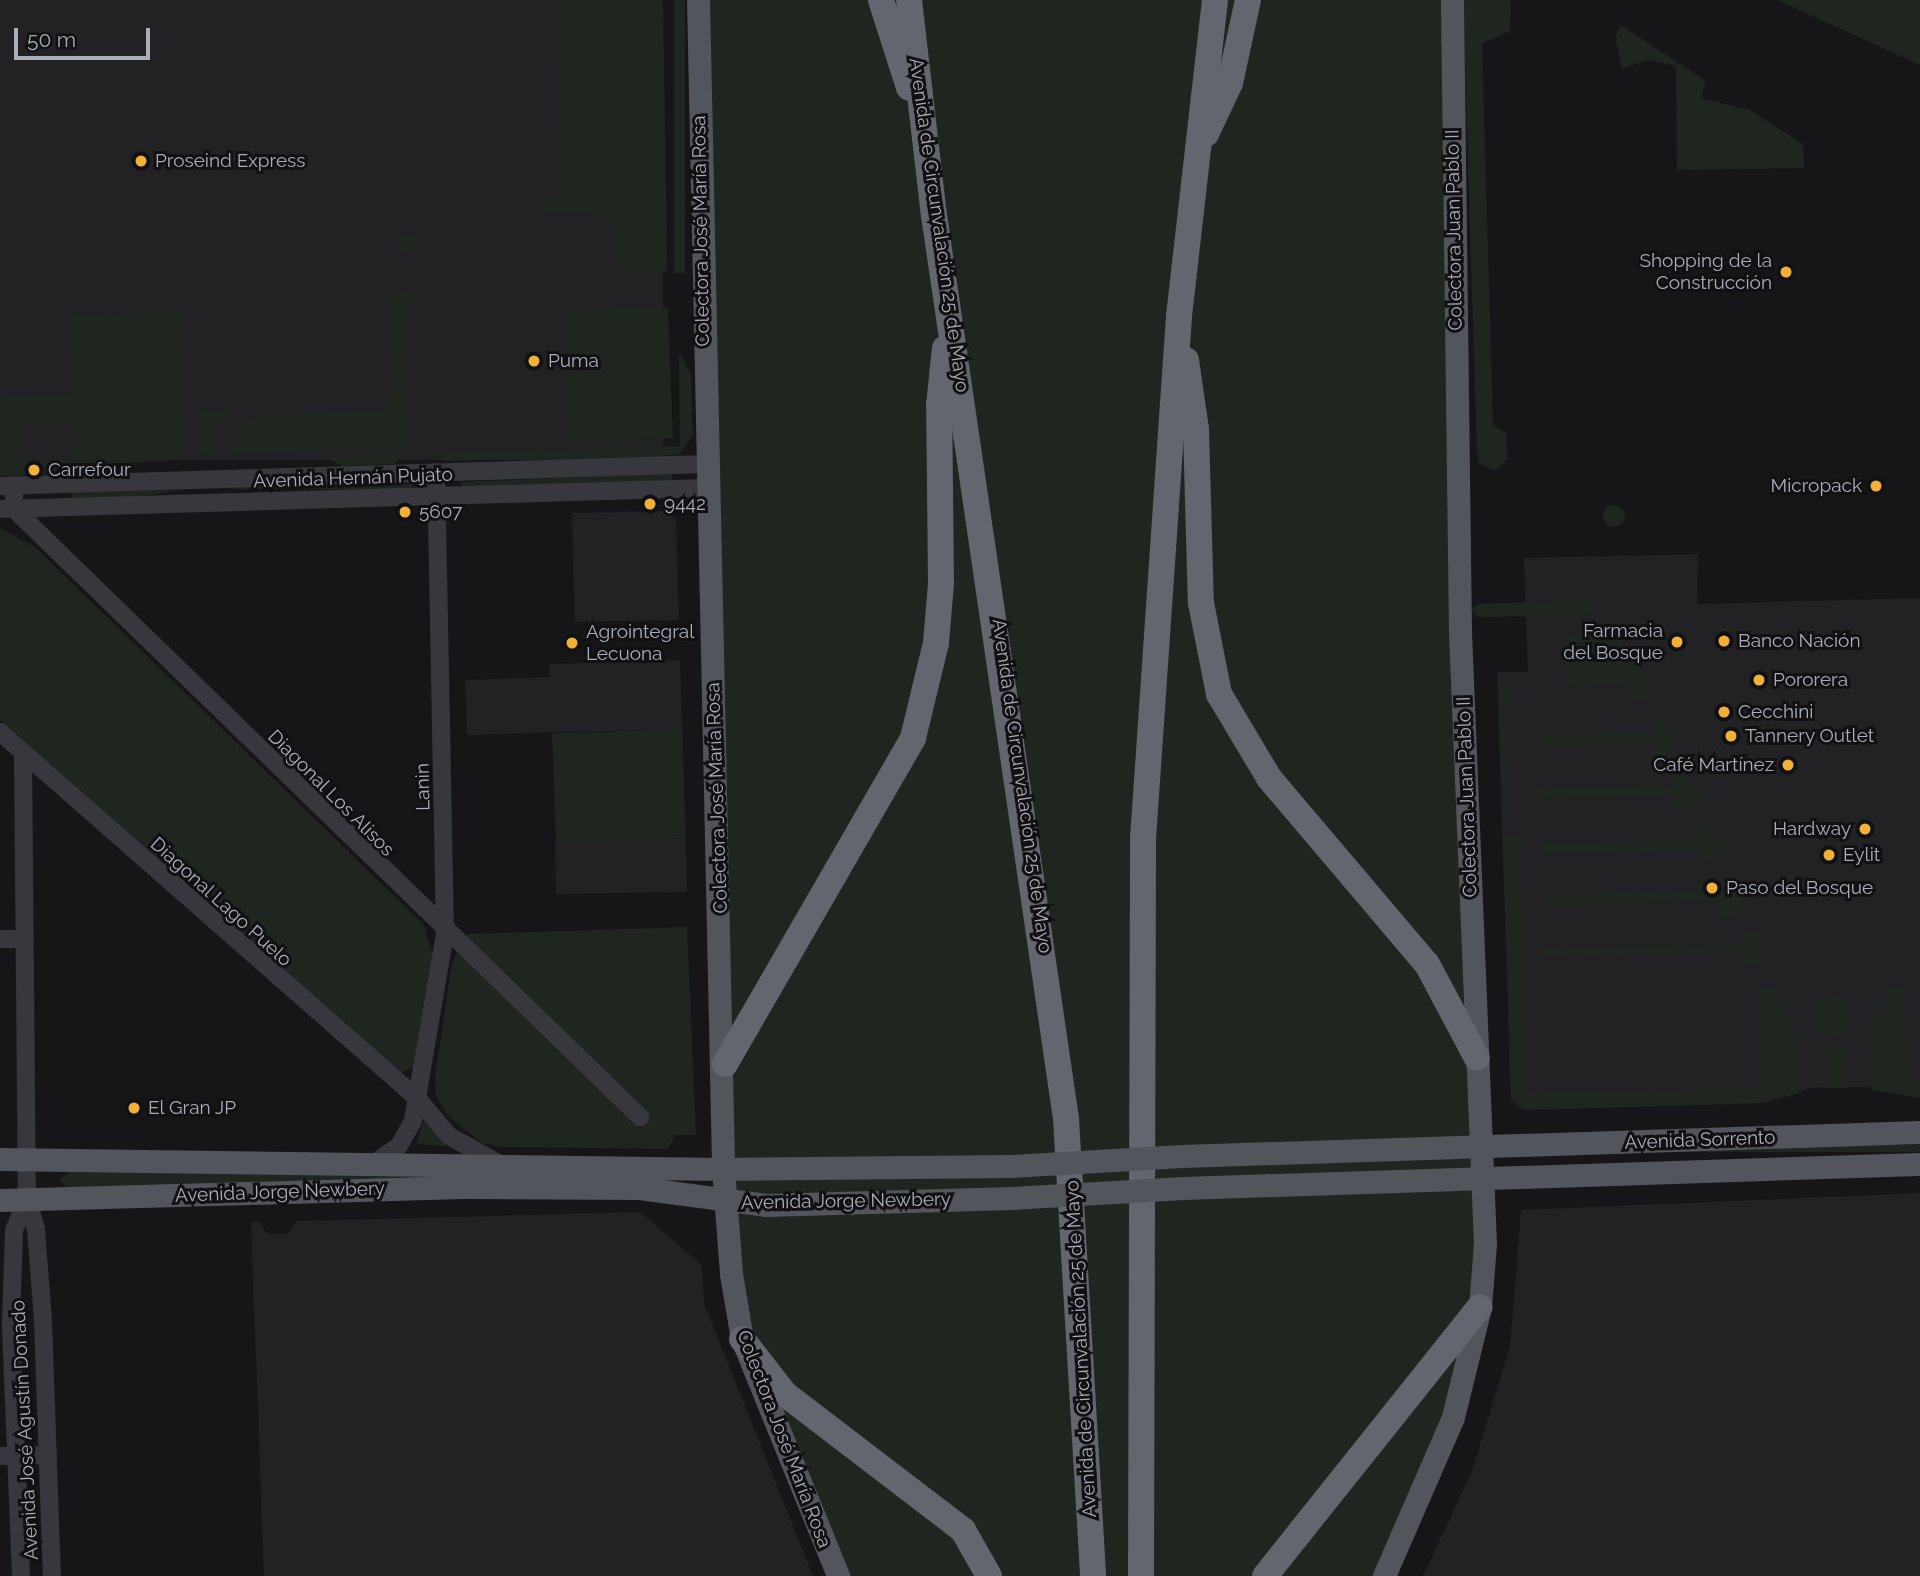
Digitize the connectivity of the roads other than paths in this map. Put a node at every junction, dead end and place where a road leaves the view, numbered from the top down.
1 (698, 0) edge
2 (881, 0) edge
3 (909, 0) edge
4 (1215, 0) edge
5 (1248, 0) edge
6 (1452, 0) edge
7 (921, 119) junction
8 (1196, 154) junction
9 (949, 315) junction
10 (1179, 316) junction
11 (706, 464) junction
12 (436, 472) junction
13 (7, 486) edge
14 (707, 488) junction
15 (437, 496) junction
16 (7, 509) edge
17 (0, 732) edge
18 (23, 754) junction
19 (444, 934) junction
20 (0, 939) edge
21 (24, 939) junction
22 (1477, 1058) junction
23 (724, 1064) junction
24 (418, 1099) junction
25 (640, 1117) dead end
26 (1920, 1132) edge
27 (1481, 1147) junction
28 (0, 1159) edge
29 (27, 1159) junction
30 (376, 1162) junction
31 (498, 1163) junction
32 (1920, 1164) edge
33 (723, 1170) junction
34 (1482, 1179) junction
35 (27, 1199) junction
36 (0, 1200) edge
37 (725, 1202) junction
38 (1480, 1307) junction
39 (43, 1321) junction
40 (6, 1322) edge
41 (742, 1339) junction
42 (48, 1455) junction
43 (8, 1456) edge
44 (21, 1576) edge
45 (52, 1576) edge
46 (838, 1576) edge
47 (989, 1576) edge
48 (1093, 1576) edge
49 (1141, 1576) edge
50 (1265, 1576) edge
51 (1384, 1576) edge

1 - 11 main road, Colectora José María Rosa
2 - 7 highway
3 - 7 highway, Avenida de Circunvalación 25 de Mayo
4 - 8 highway
5 - 8 highway
6 - 22 main road, Colectora Juan Pablo II
7 - 9 highway, Avenida de Circunvalación 25 de Mayo
8 - 10 highway
9 - 23 highway
9 - 48 highway, Avenida de Circunvalación 25 de Mayo
10 - 22 highway
10 - 49 highway
11 - 12 street, Avenida Hernán Pujato
11 - 14 main road, Colectora José María Rosa
12 - 13 street, Avenida Hernán Pujato
12 - 15 street, Lanin
13 - 16 street
14 - 15 street, Avenida Hernán Pujato
14 - 23 main road, Colectora José María Rosa
15 - 16 street, Avenida Hernán Pujato
15 - 19 street, Lanin
16 - 19 street, Diagonal Los Alisos
17 - 18 street, Diagonal Lago Puelo
18 - 21 street, Avenida José Agustín Donado
18 - 24 street, Diagonal Lago Puelo
19 - 24 street, Lanin
19 - 25 street, Diagonal Los Alisos
20 - 21 street
21 - 29 street, Avenida José Agustín Donado
22 - 27 main road, Colectora Juan Pablo II
23 - 33 main road, Colectora José María Rosa
24 - 30 street
24 - 31 street, Diagonal Lago Puelo
26 - 27 main road, Avenida Sorrento
27 - 33 main road, Avenida Jorge Newbery, bridge
27 - 34 main road, Colectora Juan Pablo II
28 - 29 main road, Avenida Jorge Newbery
29 - 30 main road, Avenida Jorge Newbery
29 - 35 street, Avenida José Agustín Donado
30 - 31 main road, Avenida Jorge Newbery
31 - 33 main road, Avenida Jorge Newbery
32 - 34 main road, Avenida Sorrento
33 - 37 main road, Colectora José María Rosa
34 - 37 main road, Avenida Jorge Newbery, bridge
34 - 38 main road, Colectora Juan Pablo II
35 - 36 main road, Avenida Jorge Newbery
35 - 37 main road, Avenida Jorge Newbery
35 - 39 street, Avenida José Agustín Donado
35 - 40 street, Avenida José Agustín Donado
37 - 41 main road, Colectora José María Rosa
38 - 50 highway
38 - 51 main road, Colectora Juan Pablo II
39 - 40 street
39 - 42 street, Avenida José Agustín Donado
40 - 43 street, Avenida José Agustín Donado
41 - 46 main road, Colectora José María Rosa
41 - 47 highway
42 - 43 street
42 - 45 street, Avenida José Agustín Donado
43 - 44 street, Avenida José Agustín Donado

